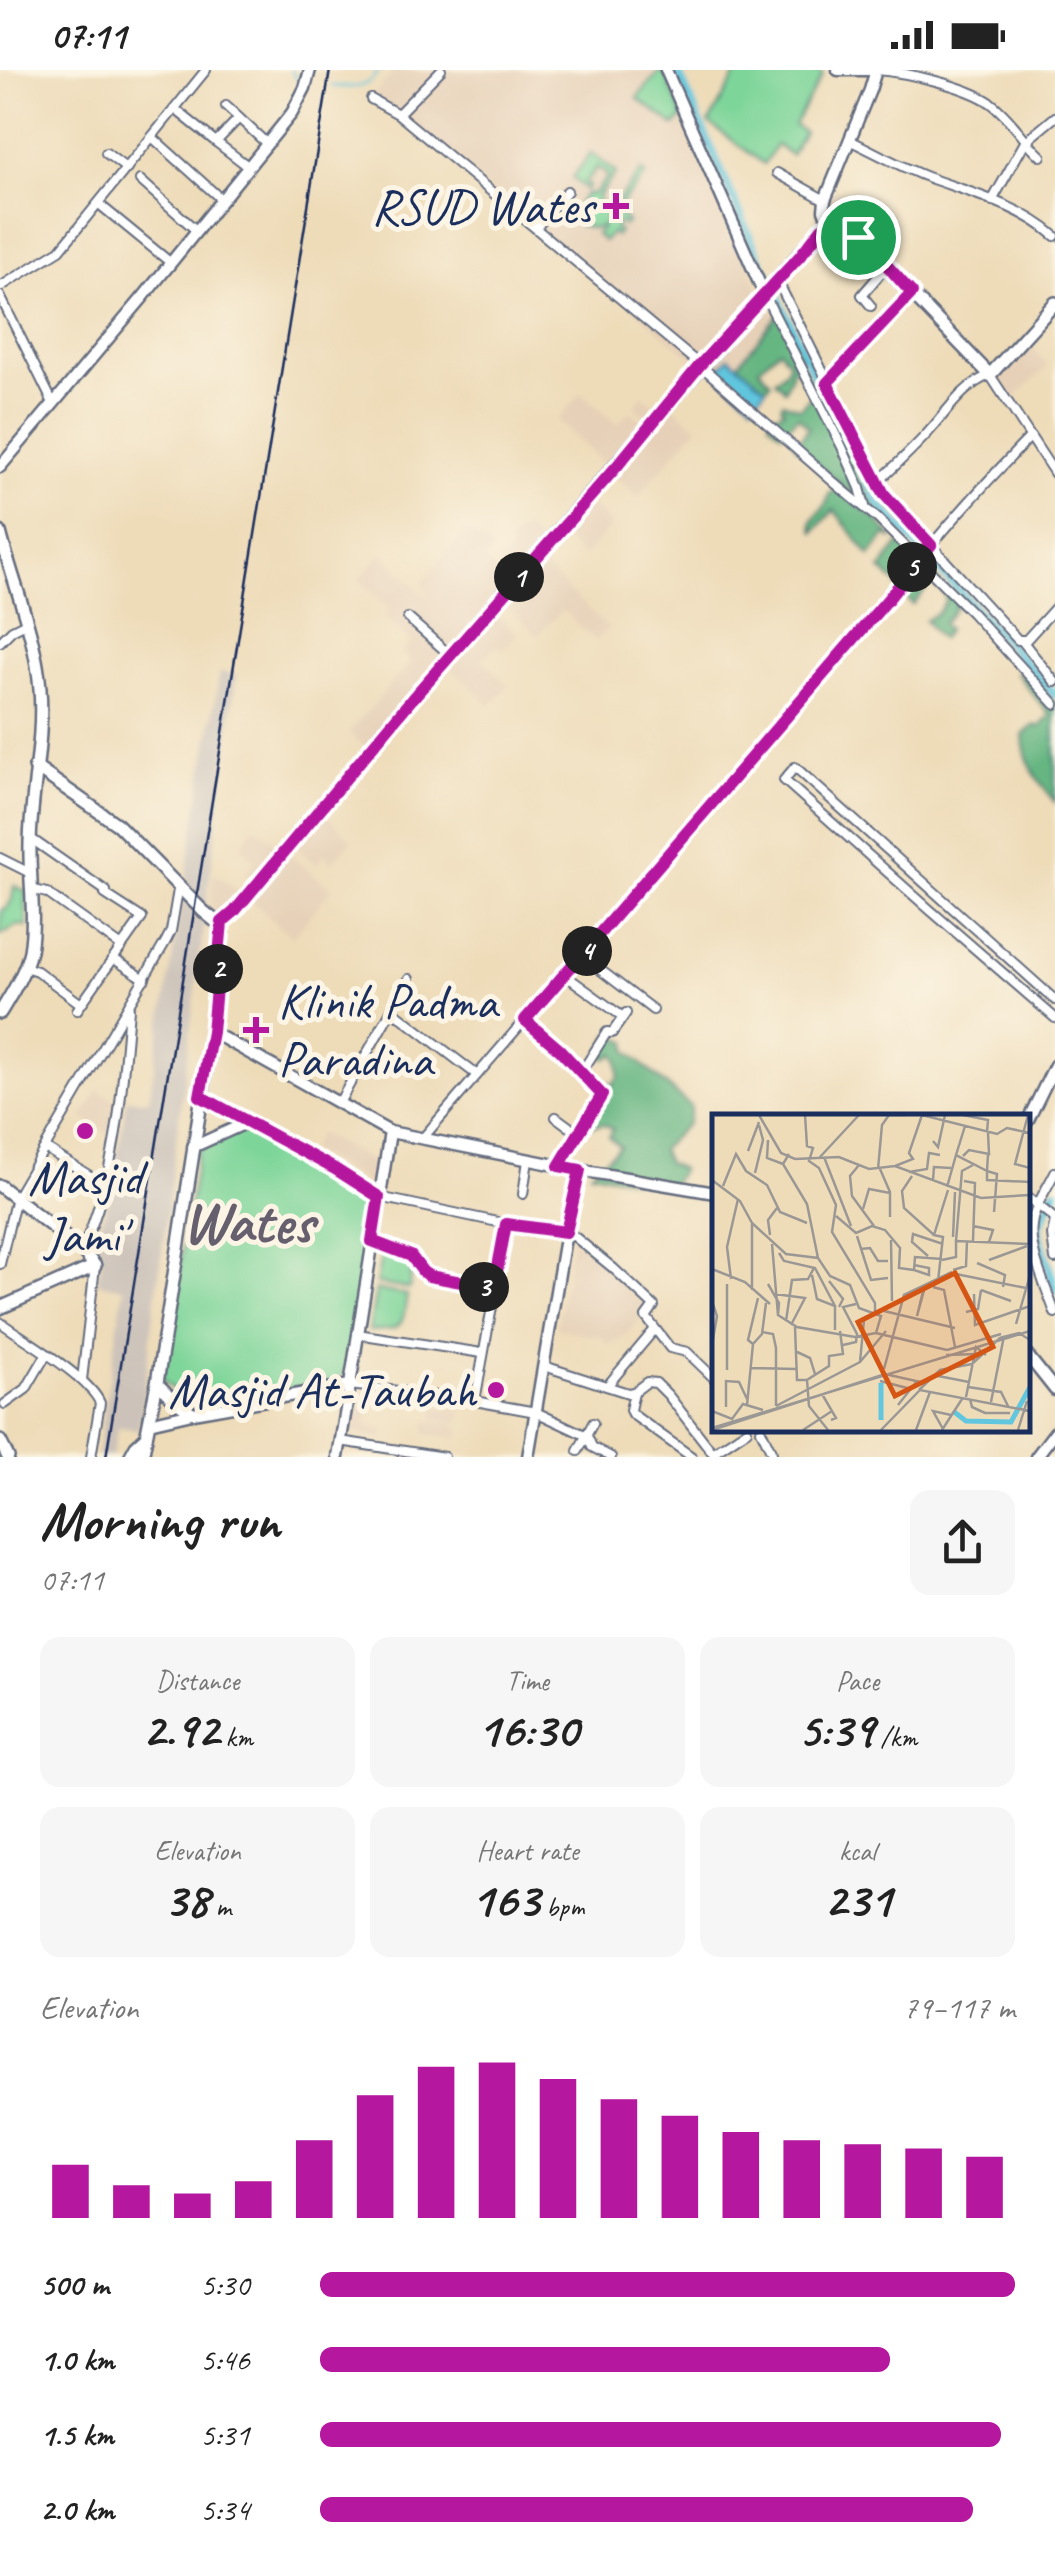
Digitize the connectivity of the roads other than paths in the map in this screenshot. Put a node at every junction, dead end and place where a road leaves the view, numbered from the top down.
1 (206, 70) edge
2 (310, 70) edge
3 (441, 70) edge
4 (666, 70) edge
5 (838, 70) edge
6 (876, 70) edge
7 (371, 99) dead end
8 (226, 106) dead end
9 (175, 109) junction
10 (398, 114) junction
11 (238, 118) junction
12 (1054, 119) edge
13 (152, 137) junction
14 (849, 140) junction
15 (216, 142) junction
16 (1024, 142) junction
17 (266, 144) junction
18 (106, 153) dead end
19 (1041, 156) dead end
20 (249, 167) junction
21 (127, 169) junction
22 (777, 173) dead end
23 (140, 180) dead end
24 (567, 191) dead end
25 (222, 200) junction
26 (825, 200) junction
27 (992, 201) junction
28 (99, 204) junction
29 (830, 223) junction
30 (536, 228) junction
31 (197, 230) junction
32 (1055, 236) edge
33 (171, 263) junction
34 (886, 268) junction
35 (771, 286) junction
36 (0, 287) edge
37 (912, 293) junction
38 (0, 296) edge
39 (1055, 303) edge
40 (870, 306) dead end
41 (1050, 318) edge
42 (700, 365) junction
43 (813, 372) junction
44 (990, 375) junction
45 (827, 383) junction
46 (53, 403) junction
47 (1030, 436) junction
48 (849, 443) junction
49 (1055, 450) edge
50 (1043, 456) junction
51 (0, 467) edge
52 (1055, 474) edge
53 (878, 482) junction
54 (866, 508) junction
55 (1, 540) edge
56 (930, 546) junction
57 (920, 557) junction
58 (1055, 608) edge
59 (408, 618) dead end
60 (26, 622) junction
61 (0, 642) edge
62 (1023, 642) junction
63 (450, 655) junction
64 (1055, 682) edge
65 (1055, 704) edge
66 (35, 767) junction
67 (30, 838) junction
68 (874, 838) junction
69 (864, 851) junction
70 (0, 858) edge
71 (30, 873) junction
72 (179, 884) junction
73 (30, 890) junction
74 (222, 922) junction
75 (122, 948) junction
76 (582, 956) junction
77 (114, 960) junction
78 (25, 968) junction
79 (566, 975) junction
80 (145, 979) junction
81 (410, 979) dead end
82 (1055, 1000) edge
83 (130, 1004) junction
84 (2, 1007) edge
85 (392, 1010) junction
86 (654, 1010) dead end
87 (1055, 1018) edge
88 (525, 1020) junction
89 (212, 1032) junction
90 (1055, 1065) edge
91 (582, 1073) junction
92 (477, 1075) junction
93 (200, 1096) junction
94 (339, 1103) junction
95 (1030, 1116) edge
96 (556, 1117) dead end
97 (248, 1122) junction
98 (390, 1132) junction
99 (580, 1134) junction
100 (422, 1139) junction
101 (193, 1147) junction
102 (45, 1148) junction
103 (528, 1160) junction
104 (559, 1166) junction
105 (580, 1170) junction
106 (1055, 1172) edge
107 (0, 1186) edge
108 (106, 1186) junction
109 (712, 1192) edge
110 (523, 1194) dead end
111 (379, 1197) junction
112 (16, 1198) junction
113 (1030, 1198) edge
114 (1039, 1205) junction
115 (1054, 1218) edge
116 (506, 1224) junction
117 (566, 1232) junction
118 (372, 1241) junction
119 (82, 1250) junction
120 (1055, 1260) edge
121 (0, 1264) edge
122 (94, 1266) junction
123 (494, 1288) junction
124 (0, 1308) edge
125 (1055, 1313) edge
126 (0, 1322) edge
127 (655, 1329) junction
128 (357, 1334) junction
129 (482, 1353) junction
130 (46, 1355) junction
131 (1030, 1359) edge
132 (544, 1366) junction
133 (712, 1375) edge
134 (82, 1380) junction
135 (157, 1383) junction
136 (350, 1384) junction
137 (607, 1386) junction
138 (1055, 1390) edge
139 (634, 1392) junction
140 (475, 1401) junction
141 (5, 1404) dead end
142 (536, 1412) junction
143 (193, 1413) junction
144 (149, 1423) junction
145 (593, 1423) dead end
146 (744, 1432) edge
147 (761, 1432) edge
148 (1055, 1432) edge
149 (586, 1436) junction
150 (146, 1437) junction
151 (0, 1441) edge
152 (340, 1441) junction
153 (578, 1452) dead end
154 (714, 1452) edge
155 (772, 1453) dead end
156 (8, 1457) edge
157 (92, 1457) edge
158 (130, 1457) edge
159 (142, 1457) edge
160 (338, 1457) edge
161 (444, 1457) edge
162 (528, 1457) edge
163 (611, 1457) edge
164 (692, 1457) edge
165 (701, 1457) edge
166 (1036, 1457) edge

1 - 9 street
2 - 17 street
3 - 10 street
4 - 35 street
5 - 6 street
6 - 14 street
6 - 16 street
7 - 10 street
8 - 11 street
9 - 13 street
9 - 15 street
10 - 30 street
11 - 15 street
11 - 17 street
12 - 16 street
13 - 21 street
13 - 25 street
14 - 26 street
14 - 27 street
15 - 20 street
16 - 19 street
16 - 27 street
17 - 20 street
18 - 21 street
20 - 25 street
21 - 28 street
22 - 26 street
23 - 31 street
24 - 30 street
25 - 31 street
26 - 29 street
27 - 32 street
28 - 33 street
28 - 36 street
29 - 34 main road
29 - 35 main road
30 - 42 street
31 - 33 street
33 - 46 street
34 - 37 main road
34 - 40 street
35 - 42 main road
35 - 43 street
35 - 43 street
37 - 44 main road
37 - 45 street
38 - 46 street
39 - 41 main road
41 - 44 main road
42 - 54 street
42 - 63 main road
43 - 45 street
43 - 48 street
44 - 47 street
44 - 53 street
45 - 48 street
46 - 51 street
47 - 50 street
47 - 56 street
48 - 53 street
48 - 54 street
49 - 50 street
50 - 52 street
53 - 56 street
54 - 57 street
55 - 60 main road
56 - 57 street
56 - 62 street
57 - 65 street
57 - 76 street
58 - 62 street
59 - 63 street
60 - 61 street
60 - 66 main road
62 - 64 street
63 - 74 main road
66 - 67 main road
66 - 72 main road
67 - 71 main road
67 - 75 street
68 - 69 street
68 - 69 street
68 - 82 street
69 - 87 street
70 - 71 street
71 - 73 main road
72 - 74 main road
72 - 80 street
73 - 75 street
73 - 78 main road
74 - 89 main road
75 - 77 street
76 - 79 street
76 - 86 street
77 - 78 street
77 - 80 street
78 - 84 main road
79 - 88 street
79 - 91 street
80 - 83 street
81 - 85 street
83 - 102 street
83 - 108 street
85 - 92 street
85 - 94 street
88 - 91 street
88 - 92 street
89 - 93 main road
89 - 94 street
90 - 95 street
91 - 99 street
92 - 100 street
93 - 97 street
93 - 101 main road
94 - 98 street
96 - 99 street
97 - 101 street
97 - 111 street
98 - 100 street
98 - 111 street
99 - 104 street
100 - 103 street
101 - 135 main road
102 - 108 street
102 - 112 street
103 - 104 street
103 - 110 street
104 - 105 street
105 - 109 street
105 - 117 street
106 - 114 street
107 - 112 main road
108 - 119 street
111 - 116 street
111 - 118 street
112 - 119 main road
112 - 121 street
113 - 114 street
114 - 115 street
114 - 125 street
115 - 120 street
116 - 117 street
116 - 123 street
117 - 127 street
117 - 132 street
118 - 123 street
118 - 128 street
119 - 122 main road
122 - 124 main road
122 - 134 street
123 - 129 street
126 - 130 street
127 - 133 street
127 - 137 street
128 - 129 street
128 - 136 street
129 - 140 street
130 - 134 street
130 - 141 street
131 - 138 street
132 - 137 street
132 - 142 street
134 - 157 street
135 - 143 street
135 - 144 main road
136 - 140 street
136 - 143 street
136 - 152 street
137 - 139 street
139 - 154 street
139 - 164 street
140 - 142 street
142 - 149 street
142 - 162 street
143 - 144 street
144 - 150 main road
145 - 149 street
146 - 154 street
147 - 155 street
148 - 166 street
149 - 153 street
149 - 163 street
150 - 158 main road
150 - 159 main road
151 - 156 main road
152 - 160 street
152 - 161 street
154 - 165 street

